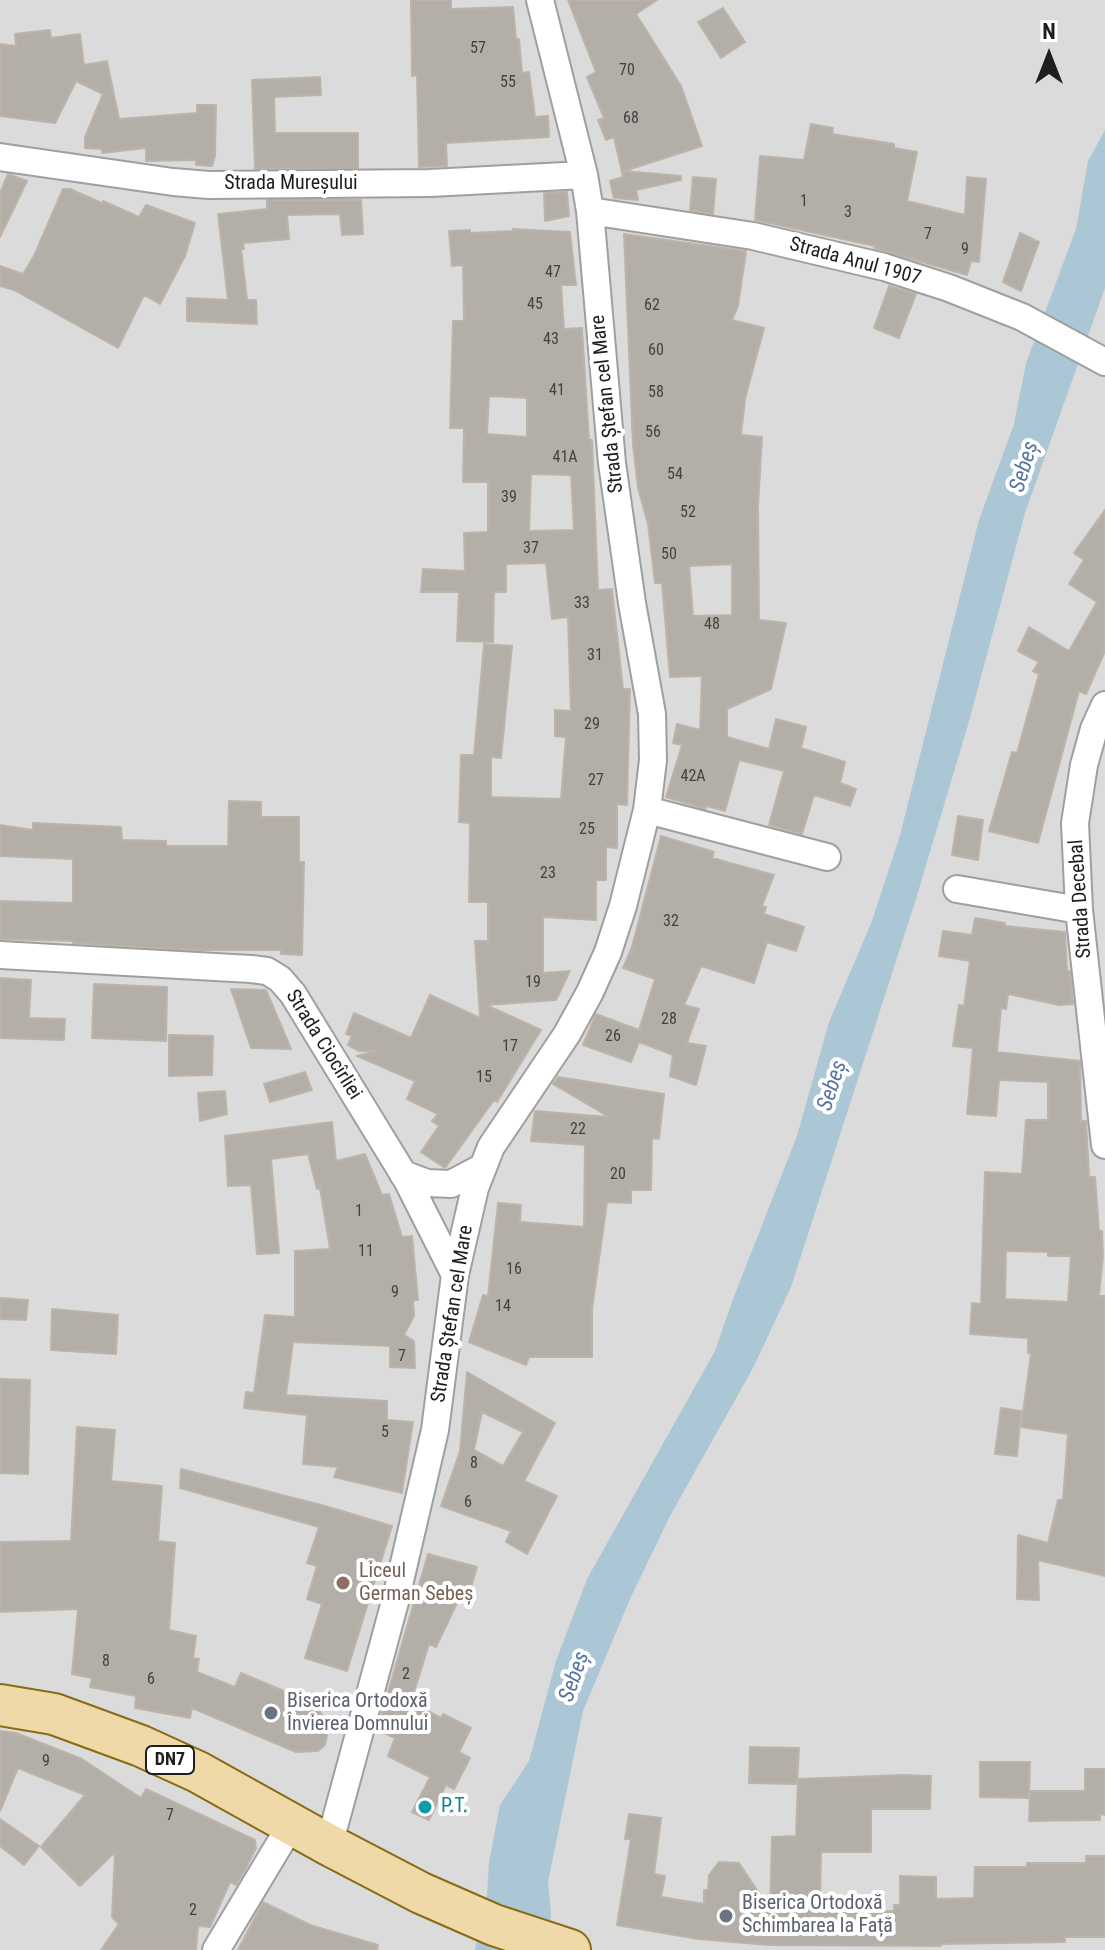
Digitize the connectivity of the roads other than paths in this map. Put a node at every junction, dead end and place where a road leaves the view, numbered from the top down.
1 (540, 0) edge
2 (0, 157) edge
3 (584, 175) junction
4 (590, 211) junction
5 (1105, 362) edge
6 (1105, 705) edge
7 (647, 810) junction
8 (827, 857) dead end
9 (957, 889) dead end
10 (1079, 910) junction
11 (0, 955) edge
12 (1105, 1145) edge
13 (483, 1167) junction
14 (403, 1174) junction
15 (455, 1275) junction
16 (0, 1705) edge
17 (291, 1825) junction
18 (329, 1845) junction
19 (216, 1950) edge
20 (570, 1950) edge

1 - 3 street, Strada Ștefan cel Mare
2 - 3 street, Strada Mureșului
3 - 4 street, Strada Ștefan cel Mare
4 - 5 street, Strada Anul 1907
4 - 7 street, Strada Ștefan cel Mare
6 - 10 street, Strada Decebal
7 - 8 street
7 - 13 street, Strada Ștefan cel Mare
9 - 10 street
10 - 12 street, Strada Decebal
11 - 14 street, Strada Ciocîrliei
13 - 14 street
13 - 15 street, Strada Ștefan cel Mare
14 - 15 street, Strada Ciocîrliei
15 - 18 street, Strada Ștefan cel Mare
16 - 17 main road, DN7
17 - 18 main road, DN7
17 - 19 street
18 - 20 main road, DN7

